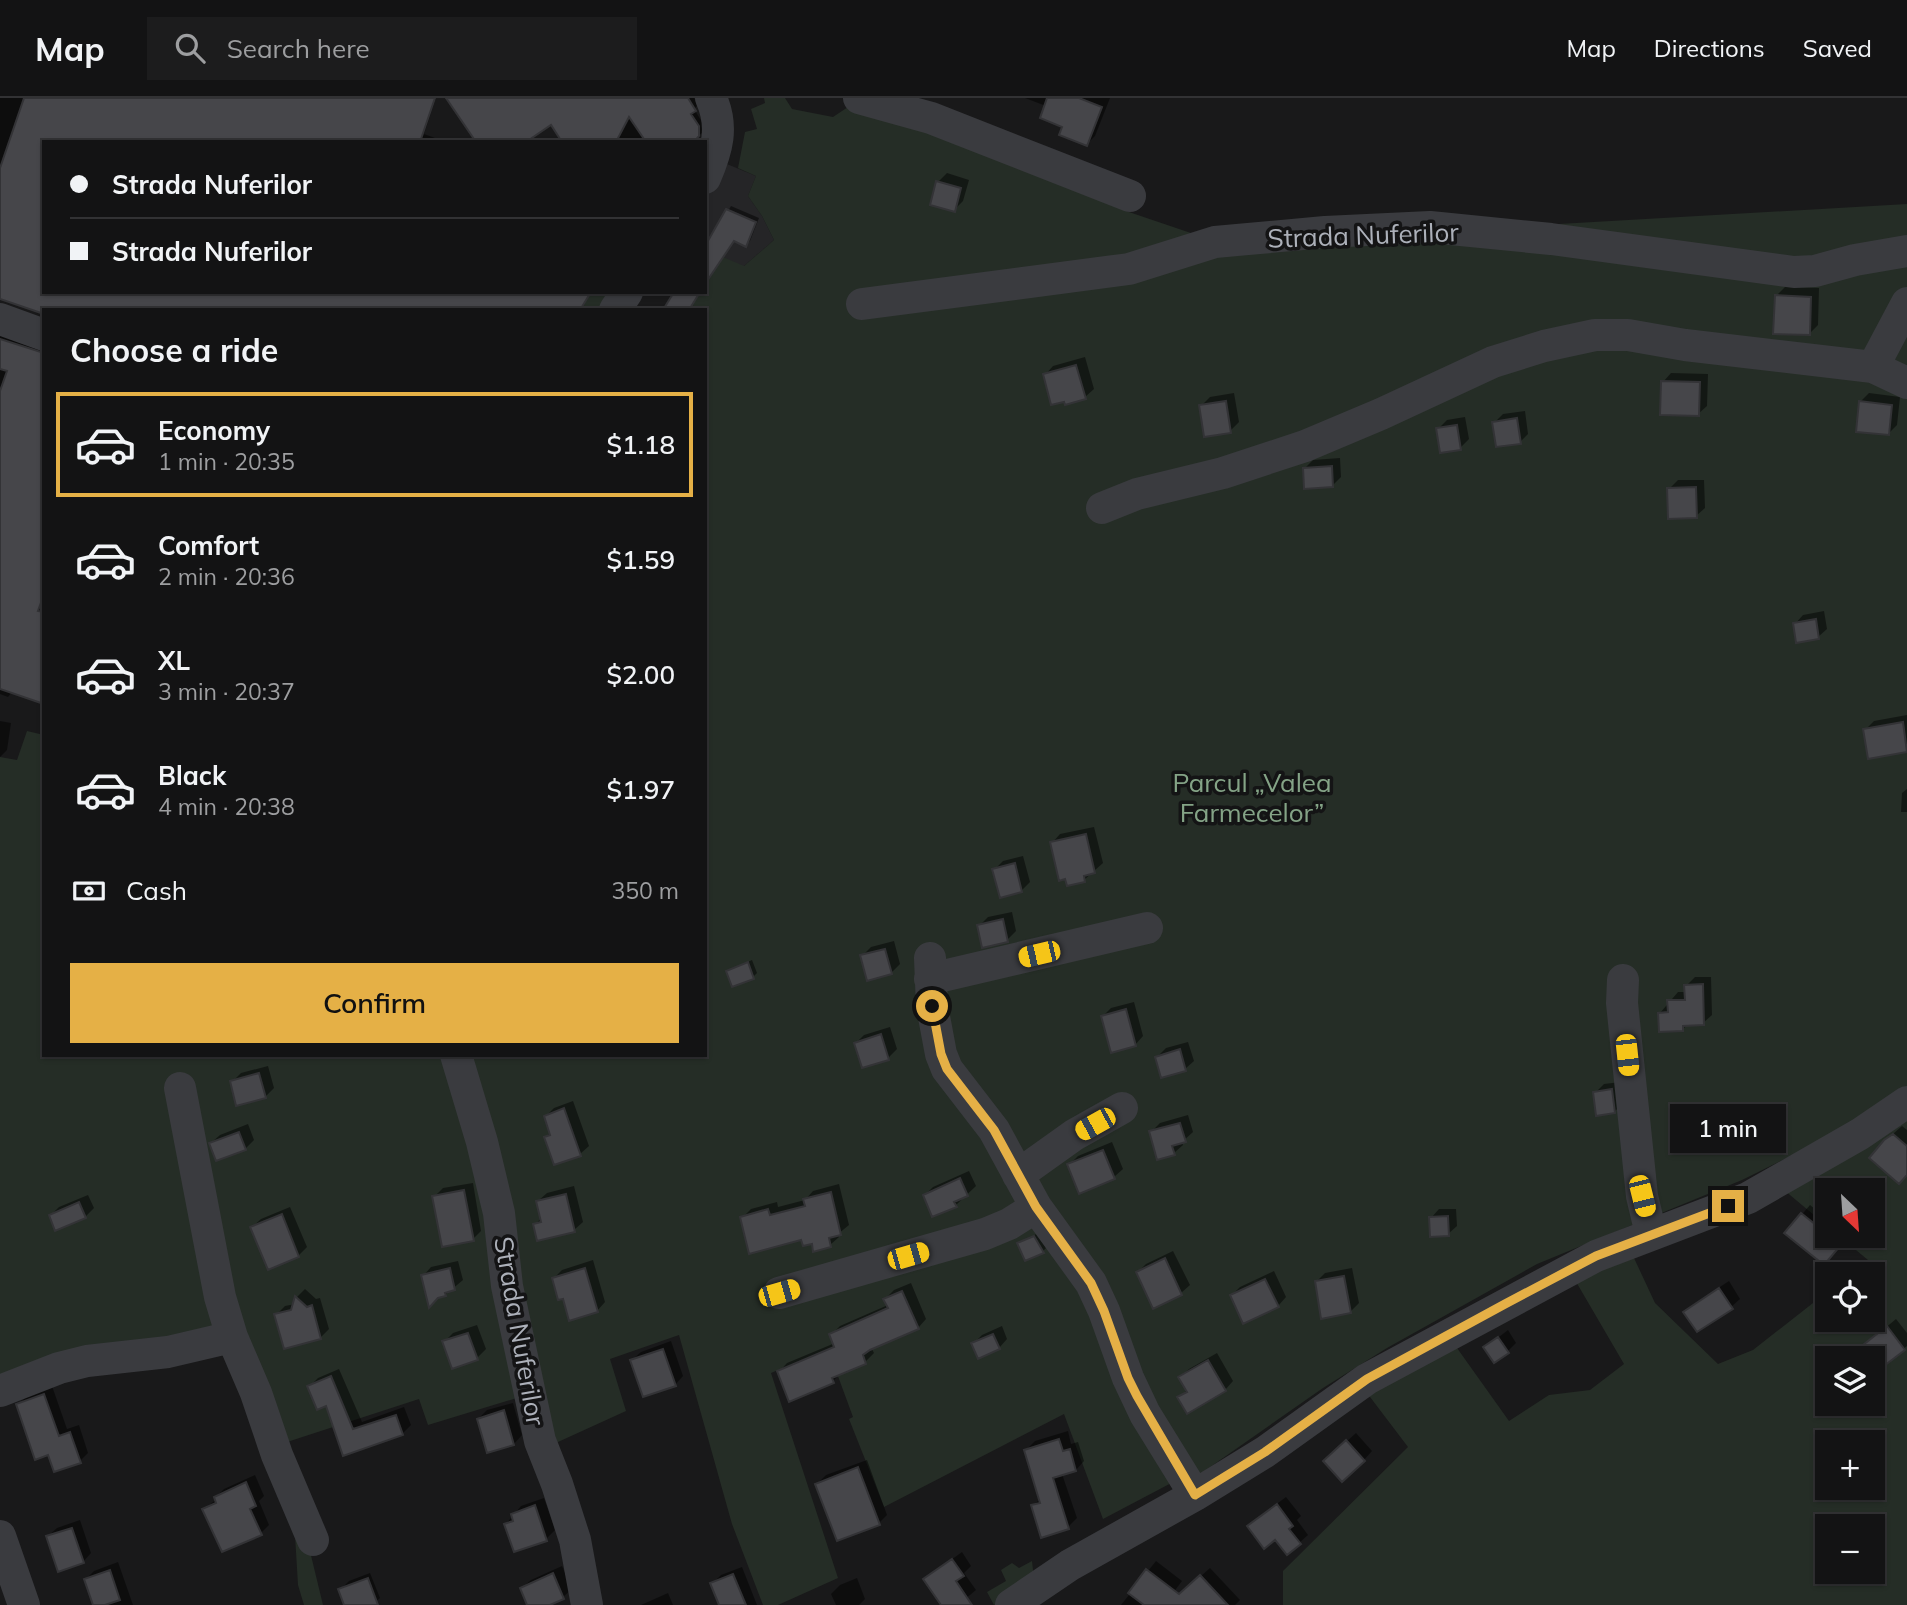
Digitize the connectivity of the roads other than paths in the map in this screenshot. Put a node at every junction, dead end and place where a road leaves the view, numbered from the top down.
1 (711, 98) edge
2 (859, 98) edge
3 (710, 168) edge
4 (1130, 196) dead end
5 (1907, 251) edge
6 (1907, 303) edge
7 (862, 304) dead end
8 (0, 319) edge
9 (42, 334) edge
10 (1873, 367) junction
11 (1907, 383) edge
12 (1102, 508) dead end
13 (1147, 928) dead end
14 (1623, 980) dead end
15 (457, 1057) edge
16 (180, 1088) dead end
17 (1906, 1103) edge
18 (1122, 1108) dead end
19 (1018, 1175) junction
20 (1036, 1207) junction
21 (1651, 1234) junction
22 (779, 1293) dead end
23 (232, 1337) junction
24 (0, 1391) edge
25 (1195, 1495) junction
26 (0, 1536) edge
27 (313, 1540) dead end
28 (24, 1605) edge
29 (587, 1605) edge
30 (1011, 1605) edge

1 - 3 street
2 - 4 street
5 - 7 street, Strada Nuferilor
6 - 10 street
8 - 9 street
10 - 11 street
10 - 12 street
13 - 19 street
14 - 21 street
15 - 29 street, Strada Nuferilor
16 - 23 street
17 - 21 street
18 - 19 street
19 - 20 street
20 - 22 street
20 - 25 street
21 - 25 street
23 - 24 street
23 - 27 street
25 - 30 street
26 - 28 street

